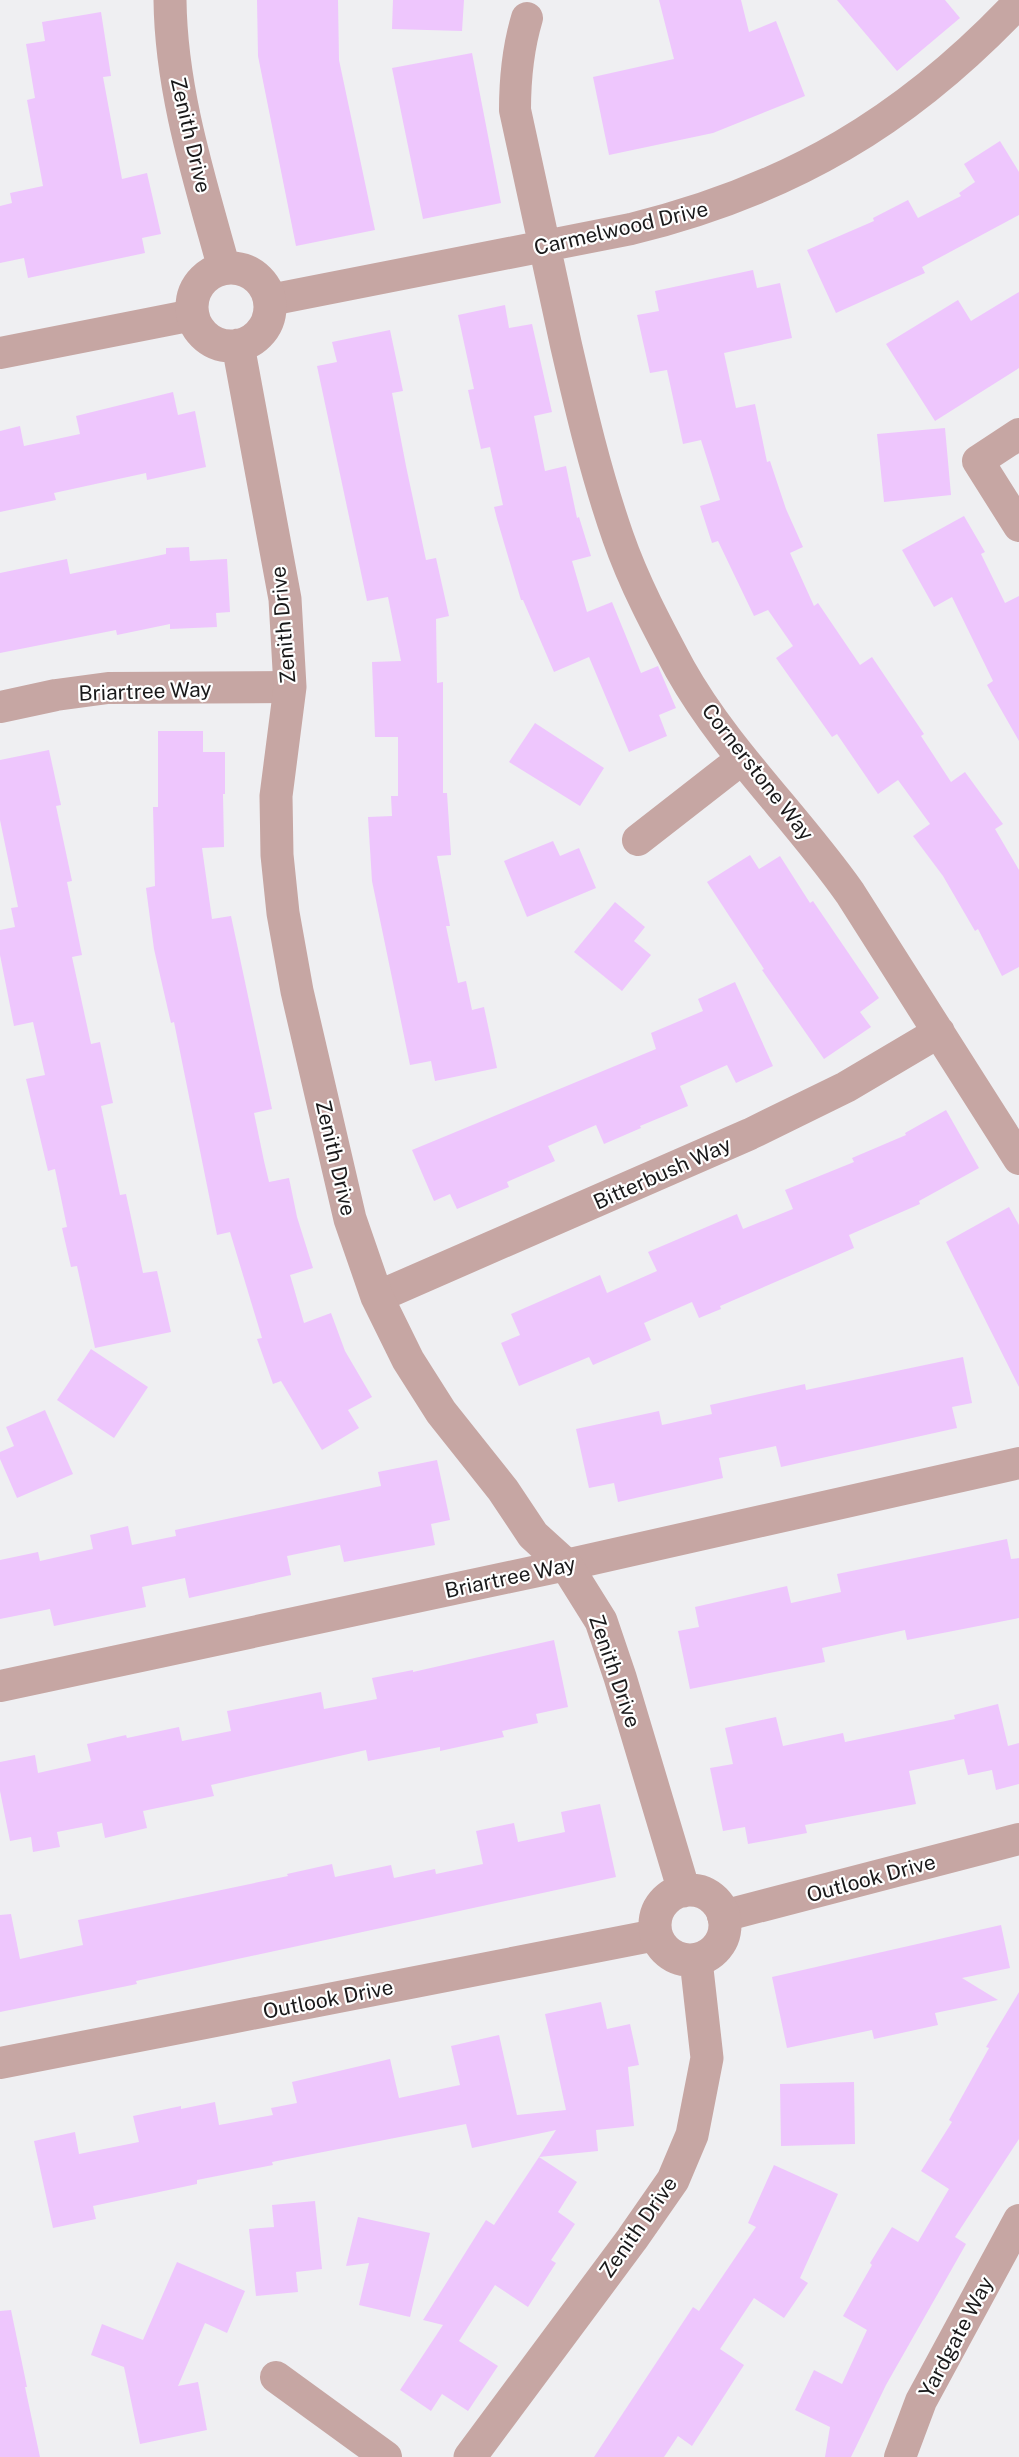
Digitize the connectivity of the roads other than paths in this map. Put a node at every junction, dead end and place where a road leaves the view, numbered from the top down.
1 (170, 0) edge
2 (1017, 3) edge
3 (526, 18) dead end
4 (544, 246) junction
5 (224, 268) junction
6 (270, 300) junction
7 (193, 315) junction
8 (238, 345) junction
9 (0, 353) edge
10 (1019, 434) edge
11 (1019, 526) edge
12 (291, 687) junction
13 (0, 707) edge
14 (742, 759) junction
15 (638, 840) dead end
16 (939, 1032) junction
17 (1019, 1159) edge
18 (376, 1297) junction
19 (1019, 1463) edge
20 (566, 1565) junction
21 (0, 1686) edge
22 (1019, 1839) edge
23 (684, 1891) junction
24 (723, 1916) junction
25 (656, 1935) junction
26 (696, 1960) junction
27 (0, 2063) edge
28 (1019, 2220) edge
29 (276, 2377) dead end
30 (386, 2457) edge
31 (470, 2457) edge
32 (900, 2457) edge

1 - 5 street, Zenith Drive
2 - 4 street, Carmelwood Drive
3 - 4 street, Cornerstone Way
4 - 6 street, Carmelwood Drive
4 - 14 street, Cornerstone Way
5 - 6 street
5 - 7 street
6 - 8 street
7 - 8 street
7 - 9 street
8 - 12 street, Zenith Drive
10 - 11 street
12 - 13 street, Briartree Way
12 - 18 street, Zenith Drive
14 - 15 street
14 - 16 street, Cornerstone Way
16 - 17 street, Cornerstone Way
16 - 18 street, Bitterbush Way
18 - 20 street, Zenith Drive
19 - 20 street, Briartree Way
20 - 21 street, Briartree Way
20 - 23 street, Zenith Drive
22 - 24 street, Outlook Drive
23 - 24 street
23 - 25 street
24 - 26 street
25 - 26 street
25 - 27 street, Outlook Drive
26 - 31 street, Zenith Drive
28 - 32 street, Yardgate Way
29 - 30 street

